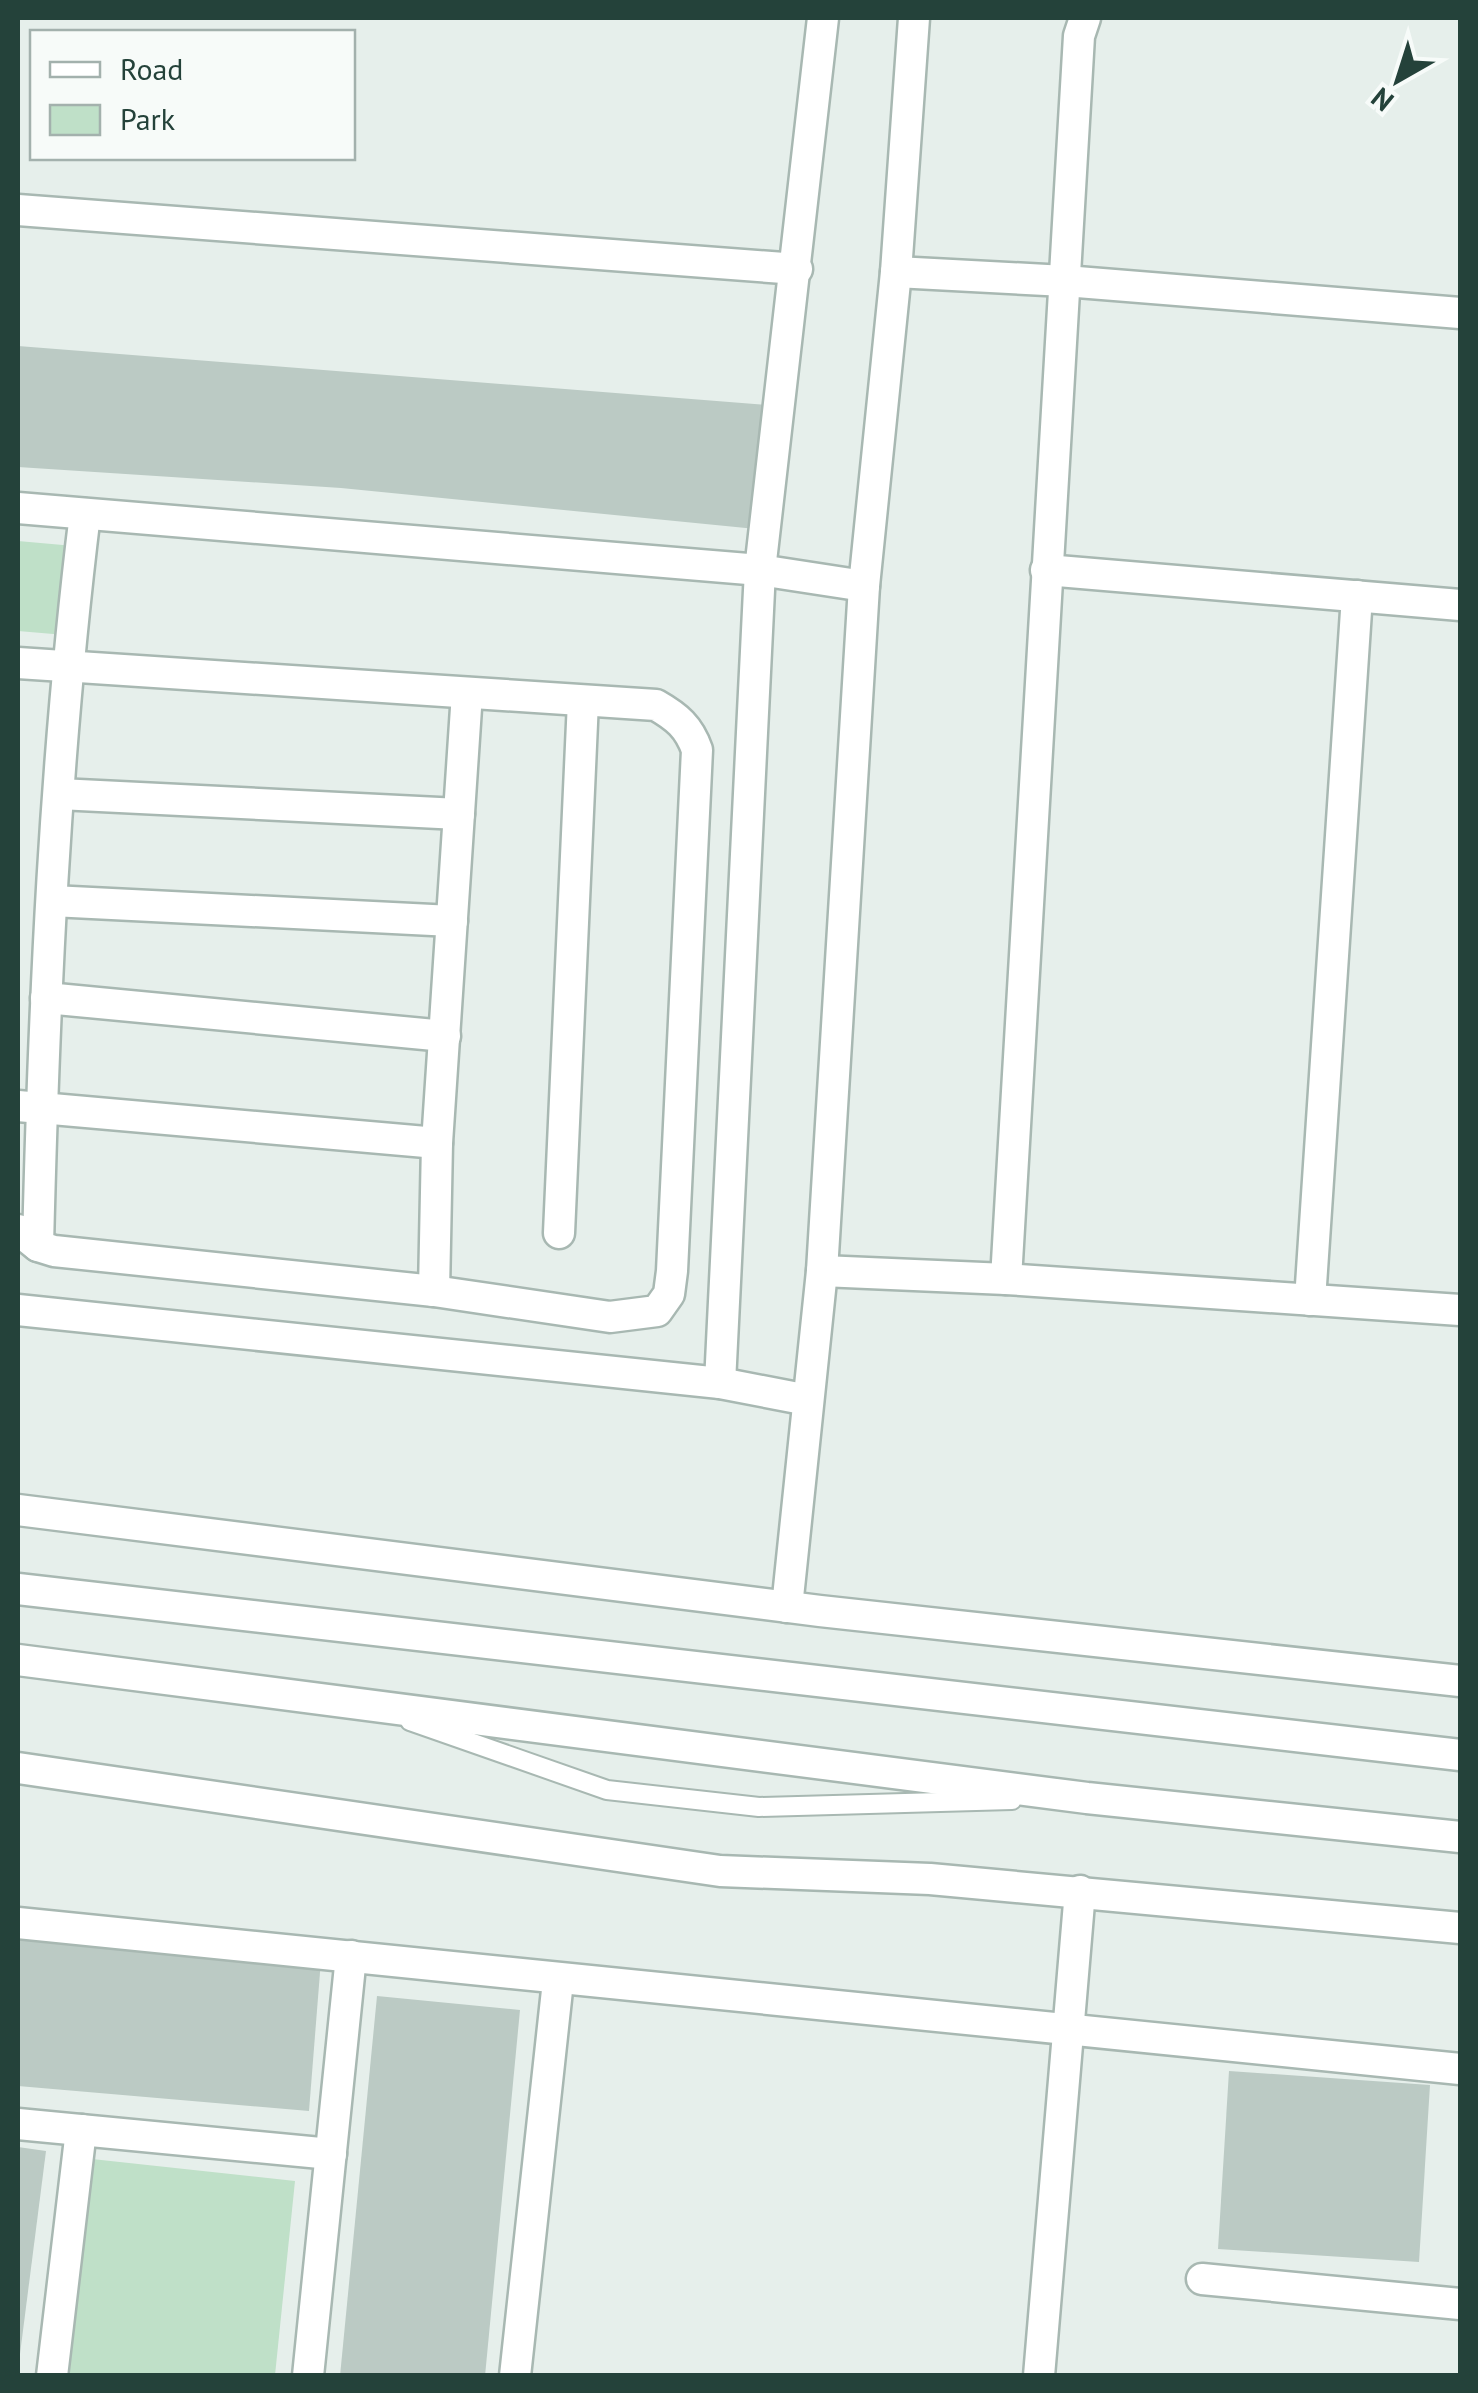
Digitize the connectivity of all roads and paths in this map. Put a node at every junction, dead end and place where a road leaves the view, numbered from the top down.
1 (823, 18) edge
2 (914, 18) edge
3 (1085, 18) edge
4 (18, 210) edge
5 (796, 269) junction
6 (896, 272) junction
7 (1065, 280) junction
8 (1460, 313) edge
9 (18, 508) edge
10 (85, 514) junction
11 (760, 570) junction
12 (1046, 570) junction
13 (864, 586) junction
14 (1356, 596) junction
15 (1460, 604) edge
16 (18, 663) edge
17 (66, 666) junction
18 (467, 693) junction
19 (583, 701) junction
20 (59, 794) junction
21 (459, 814) junction
22 (52, 901) junction
23 (452, 920) junction
24 (46, 998) junction
25 (444, 1036) junction
26 (28, 1108) edge
27 (437, 1144) junction
28 (558, 1233) dead end
29 (28, 1238) edge
30 (822, 1271) junction
31 (1006, 1279) junction
32 (434, 1291) junction
33 (1310, 1300) junction
34 (18, 1310) edge
35 (1460, 1310) edge
36 (720, 1383) junction
37 (808, 1400) junction
38 (18, 1510) edge
39 (18, 1589) edge
40 (787, 1606) junction
41 (18, 1660) edge
42 (1460, 1680) edge
43 (348, 1700) junction
44 (1460, 1756) edge
45 (18, 1768) edge
46 (1087, 1798) junction
47 (1460, 1838) edge
48 (1080, 1890) junction
49 (18, 1923) edge
50 (1460, 1928) edge
51 (350, 1956) junction
52 (558, 1981) junction
53 (1068, 2033) junction
54 (1460, 2069) edge
55 (18, 2124) edge
56 (81, 2130) junction
57 (330, 2154) junction
58 (1202, 2279) dead end
59 (1460, 2304) edge
60 (52, 2376) edge
61 (308, 2376) edge
62 (515, 2376) edge
63 (1039, 2376) edge

1 - 5 street
2 - 6 street
3 - 7 street
4 - 5 street
5 - 11 street
6 - 7 street
6 - 13 street
7 - 8 street
7 - 12 street
9 - 10 street
10 - 11 street
10 - 17 street
11 - 13 street
11 - 36 street
12 - 14 street
12 - 31 street
13 - 30 street
14 - 15 street
14 - 33 street
16 - 17 street
17 - 18 street
17 - 20 street
18 - 19 street
18 - 21 street
19 - 28 street
19 - 32 street
20 - 21 street
20 - 22 street
21 - 23 street
22 - 23 street
22 - 24 street
23 - 25 street
24 - 25 street
24 - 26 street
25 - 27 street
26 - 27 street
26 - 29 street
27 - 32 street
29 - 32 street
30 - 31 street
30 - 37 street
31 - 33 street
33 - 35 street
34 - 36 street
36 - 37 street
37 - 40 street
38 - 40 street
39 - 44 street
40 - 42 street
41 - 43 street
43 - 46 street
43 - 46 lane
45 - 48 street
46 - 47 street
48 - 50 street
48 - 53 street
49 - 51 street
51 - 52 street
51 - 57 street
52 - 53 street
52 - 62 street
53 - 54 street
53 - 63 street
55 - 56 street
56 - 57 street
56 - 60 street
57 - 61 street
58 - 59 street

